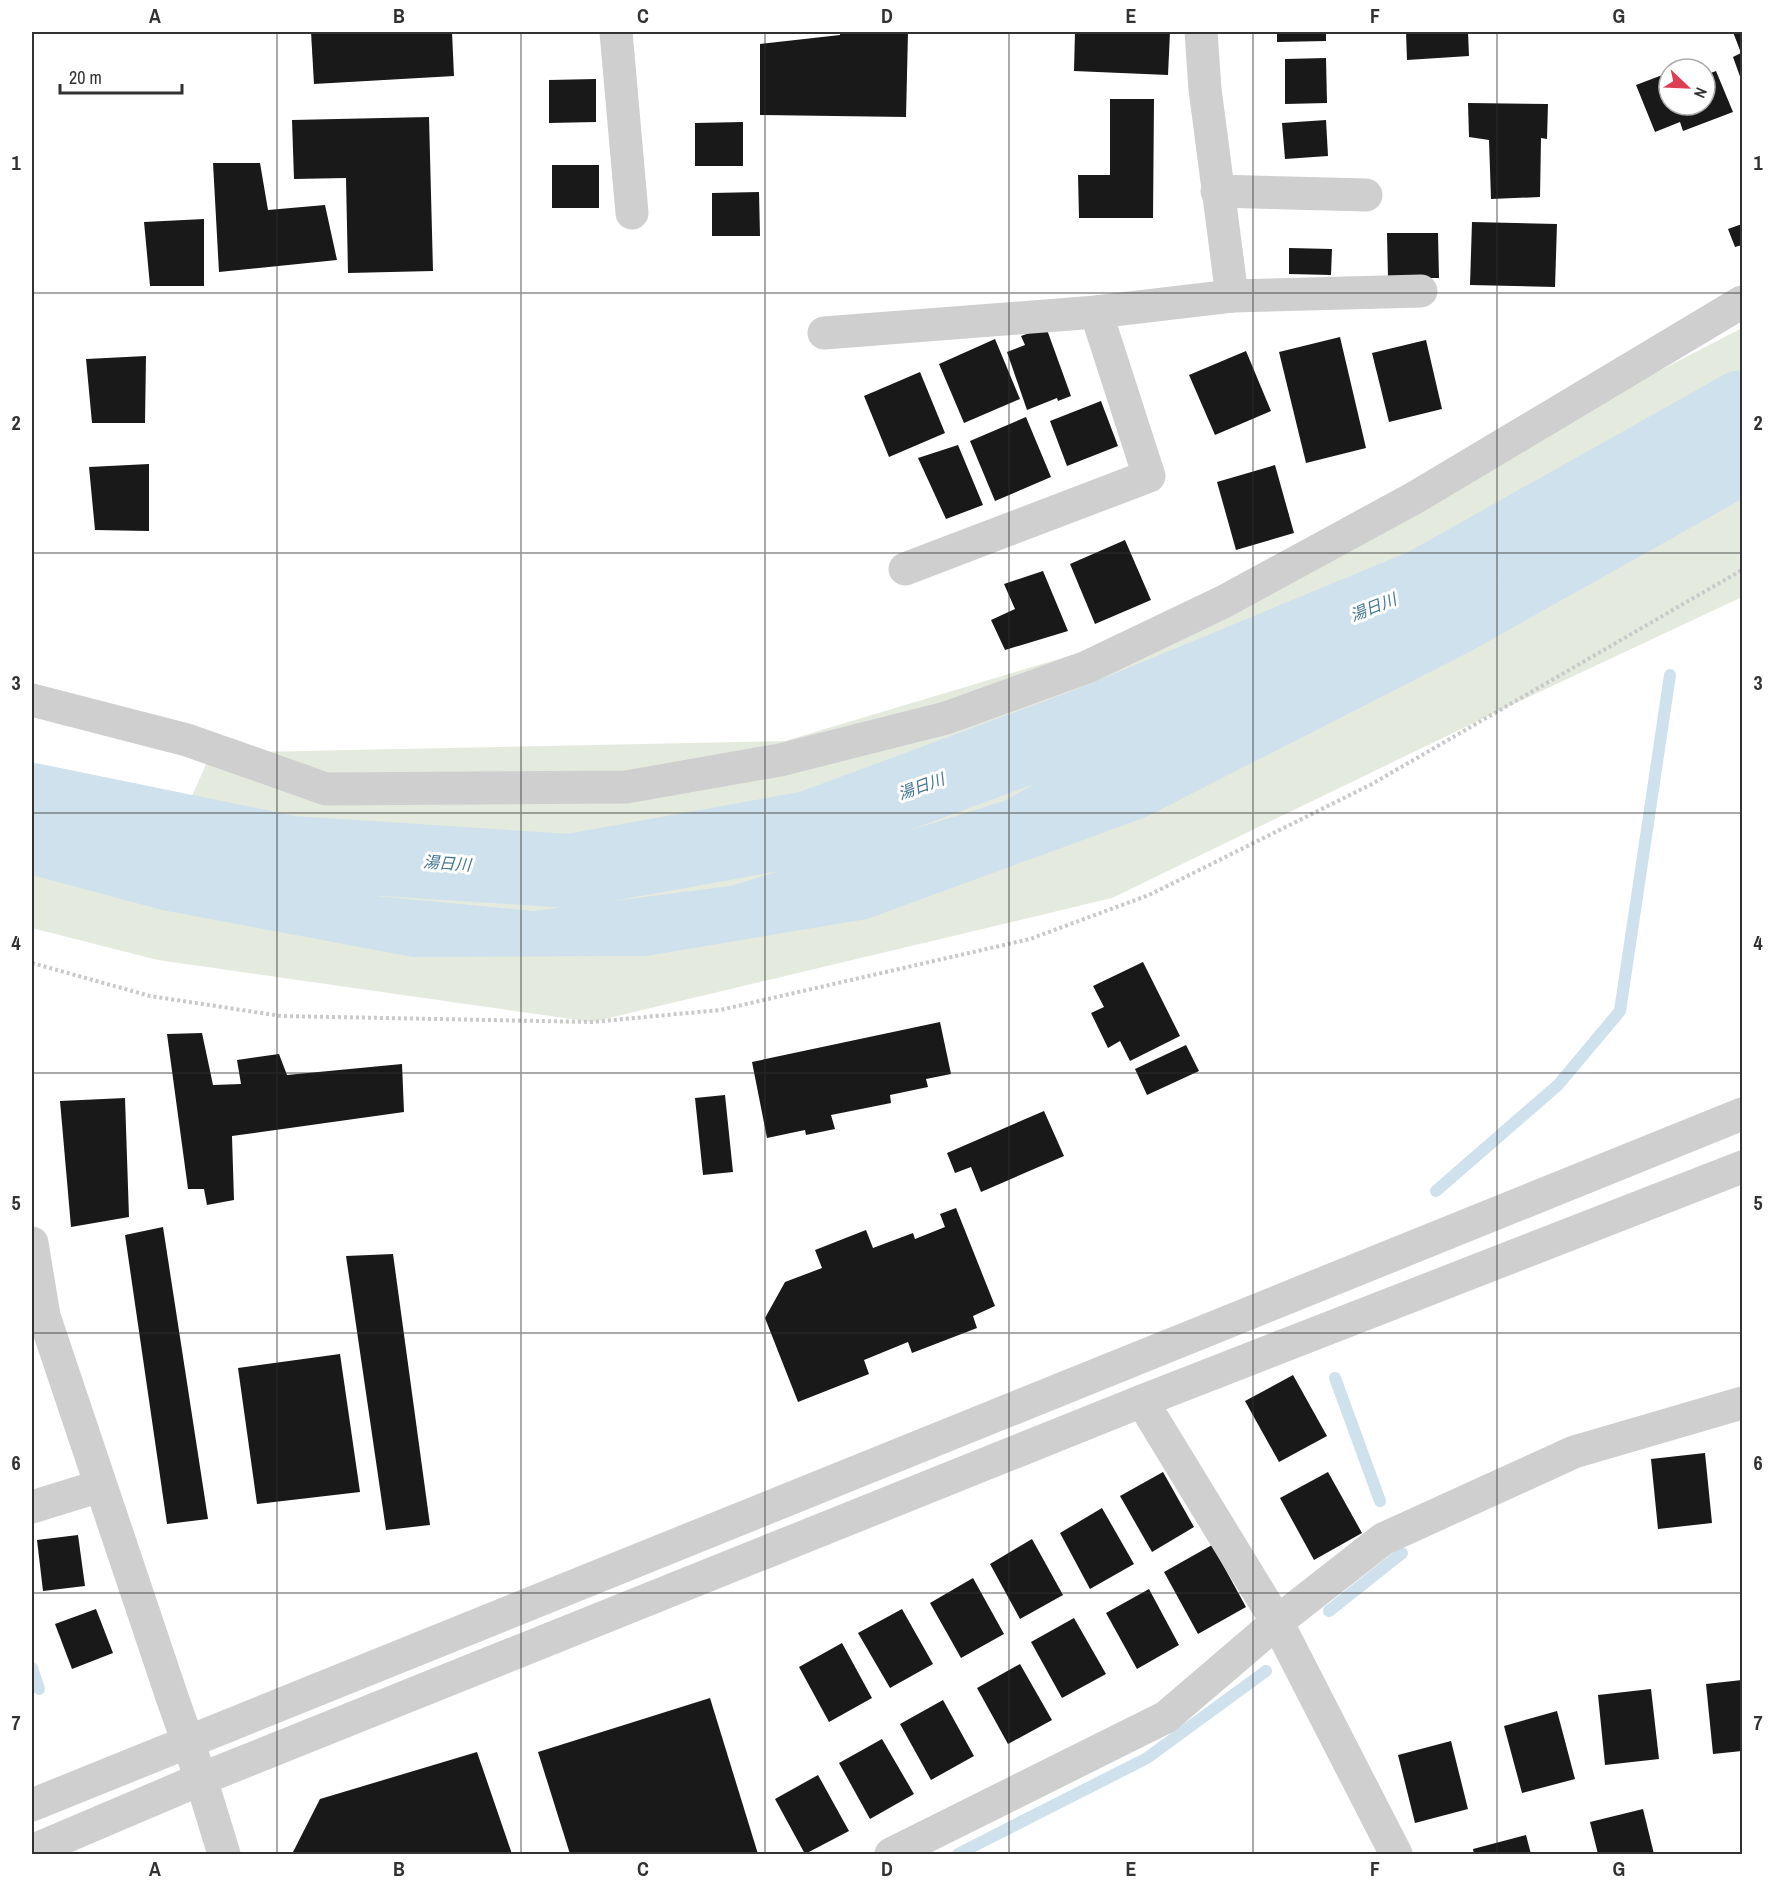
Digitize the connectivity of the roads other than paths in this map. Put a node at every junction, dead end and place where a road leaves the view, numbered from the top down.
1 (616, 32) edge
2 (1201, 32) edge
3 (1217, 192) junction
4 (1366, 195) dead end
5 (632, 213) dead end
6 (1421, 291) dead end
7 (1233, 296) junction
8 (1743, 302) edge
9 (1096, 312) junction
10 (824, 333) dead end
11 (905, 569) dead end
12 (32, 700) edge
13 (1743, 1114) edge
14 (1743, 1167) edge
15 (32, 1243) edge
16 (1142, 1401) junction
17 (1743, 1403) edge
18 (100, 1486) junction
19 (32, 1507) edge
20 (1277, 1622) junction
21 (188, 1741) junction
22 (201, 1779) junction
23 (32, 1805) edge
24 (32, 1851) edge
25 (224, 1854) edge
26 (891, 1854) edge
27 (1396, 1854) edge

1 - 5 street
2 - 3 street
3 - 4 street
3 - 7 street
6 - 7 street
7 - 9 street
8 - 12 street
9 - 10 street
9 - 11 street
13 - 21 street
14 - 16 street
15 - 18 street
16 - 20 street
16 - 22 street
17 - 20 street
18 - 19 street
18 - 21 street
20 - 26 street
20 - 27 street
21 - 22 street
21 - 23 street
22 - 24 street
22 - 25 street

